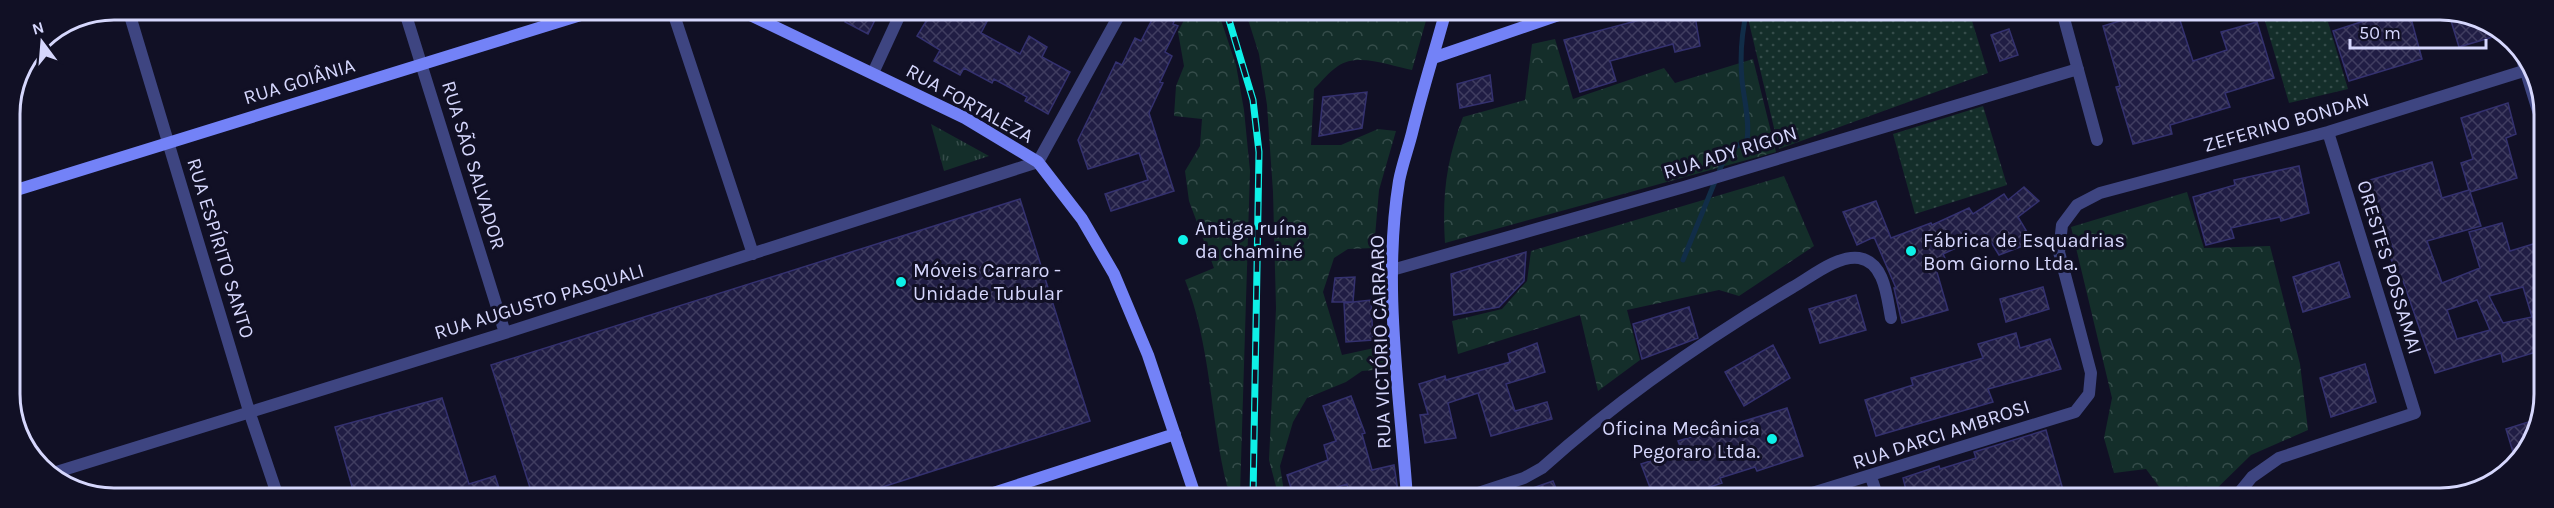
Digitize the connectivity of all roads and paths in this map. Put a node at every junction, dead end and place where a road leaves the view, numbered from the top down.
1 (131, 19) edge
2 (407, 19) edge
3 (568, 19) edge
4 (675, 19) edge
5 (761, 19) edge
6 (898, 19) edge
7 (1117, 19) edge
8 (1444, 19) edge
9 (1547, 19) edge
10 (2064, 19) edge
11 (1433, 58) junction
12 (422, 64) junction
13 (2078, 69) junction
14 (2524, 71) edge
15 (873, 73) junction
16 (2328, 132) junction
17 (2097, 140) dead end
18 (169, 142) junction
19 (1038, 162) junction
20 (19, 189) edge
21 (753, 254) junction
22 (1392, 270) junction
23 (1891, 318) dead end
24 (505, 333) junction
25 (2089, 394) joint
26 (249, 411) junction
27 (1175, 434) junction
28 (59, 471) edge
29 (1872, 477) junction
30 (275, 488) edge
31 (1009, 488) edge
32 (1193, 488) edge
33 (1406, 488) edge
34 (1494, 488) edge
35 (1832, 488) edge
36 (1875, 488) edge
37 (2243, 488) edge

1 - 18 street, RUA ESPÍRITO SANTO
2 - 12 street, RUA SÃO SALVADOR
3 - 12 main road, RUA GOIÂNIA
4 - 21 street
5 - 15 main road, RUA FORTALEZA
6 - 15 street
7 - 19 street
8 - 11 main road, RUA VICTÓRIO CARRARO
9 - 11 main road
10 - 13 street
11 - 22 main road, RUA VICTÓRIO CARRARO
12 - 18 main road, RUA GOIÂNIA
12 - 24 street, RUA SÃO SALVADOR
13 - 17 street
13 - 22 street, RUA ADY RIGON
14 - 16 street, ZEFERINO BONDAN
15 - 19 main road, RUA FORTALEZA
16 - 25 street, ZEFERINO BONDAN
16 - 37 street, ORESTES POSSAMAI
18 - 20 main road, RUA GOIÂNIA
18 - 26 street, RUA ESPÍRITO SANTO
19 - 21 street, RUA AUGUSTO PASQUALI
19 - 27 main road, RUA FORTALEZA
21 - 24 street, RUA AUGUSTO PASQUALI
22 - 33 main road, RUA VICTÓRIO CARRARO
23 - 34 street
24 - 26 street, RUA AUGUSTO PASQUALI
25 - 29 street, RUA DARCI AMBROSI
26 - 28 street, RUA AUGUSTO PASQUALI
26 - 30 street, RUA ESPÍRITO SANTO
27 - 31 main road
27 - 32 main road, RUA FORTALEZA
29 - 35 street, RUA DARCI AMBROSI
29 - 36 street

